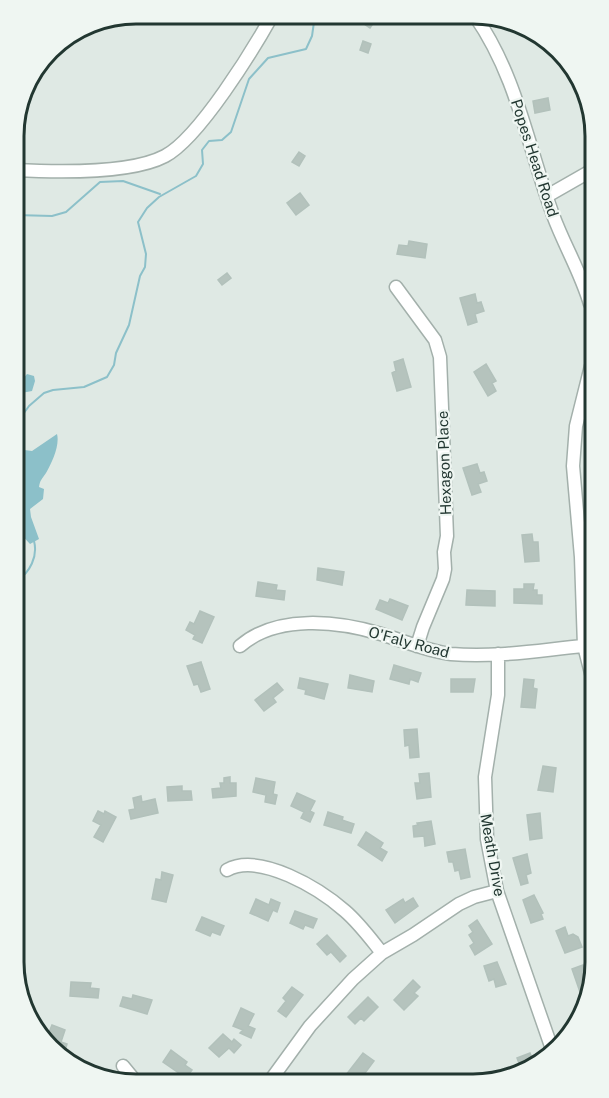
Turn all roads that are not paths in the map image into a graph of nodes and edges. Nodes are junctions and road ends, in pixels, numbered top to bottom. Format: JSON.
{"nodes":[{"id":1,"x":267,"y":24,"type":"edge"},
{"id":2,"x":480,"y":24,"type":"edge"},
{"id":3,"x":24,"y":171,"type":"edge"},
{"id":4,"x":585,"y":173,"type":"edge"},
{"id":5,"x":547,"y":196,"type":"junction"},
{"id":6,"x":396,"y":287,"type":"dead end"},
{"id":7,"x":585,"y":292,"type":"edge"},
{"id":8,"x":585,"y":390,"type":"edge"},
{"id":9,"x":240,"y":645,"type":"dead end"},
{"id":10,"x":417,"y":646,"type":"junction"},
{"id":11,"x":584,"y":646,"type":"junction"},
{"id":12,"x":585,"y":650,"type":"edge"},
{"id":13,"x":498,"y":654,"type":"junction"},
{"id":14,"x":227,"y":870,"type":"dead end"},
{"id":15,"x":497,"y":891,"type":"junction"},
{"id":16,"x":381,"y":953,"type":"junction"},
{"id":17,"x":550,"y":1043,"type":"edge"},
{"id":18,"x":123,"y":1066,"type":"dead end"},
{"id":19,"x":129,"y":1073,"type":"edge"},
{"id":20,"x":275,"y":1074,"type":"edge"}],
"edges":[{"from":1,"to":3,"type":"street"},
{"from":2,"to":5,"type":"street","name":"Popes Head Road"},
{"from":4,"to":5,"type":"street"},
{"from":5,"to":7,"type":"street","name":"Popes Head Road"},
{"from":6,"to":10,"type":"street","name":"Hexagon Place"},
{"from":8,"to":11,"type":"street"},
{"from":9,"to":10,"type":"street","name":"O'Faly Road"},
{"from":10,"to":13,"type":"street","name":"O'Faly Road"},
{"from":11,"to":12,"type":"street"},
{"from":11,"to":13,"type":"street","name":"O'Faly Road"},
{"from":13,"to":15,"type":"street","name":"Meath Drive"},
{"from":14,"to":16,"type":"street"},
{"from":15,"to":16,"type":"street"},
{"from":15,"to":17,"type":"street","name":"Meath Drive"},
{"from":16,"to":20,"type":"street"},
{"from":18,"to":19,"type":"street"}]}
